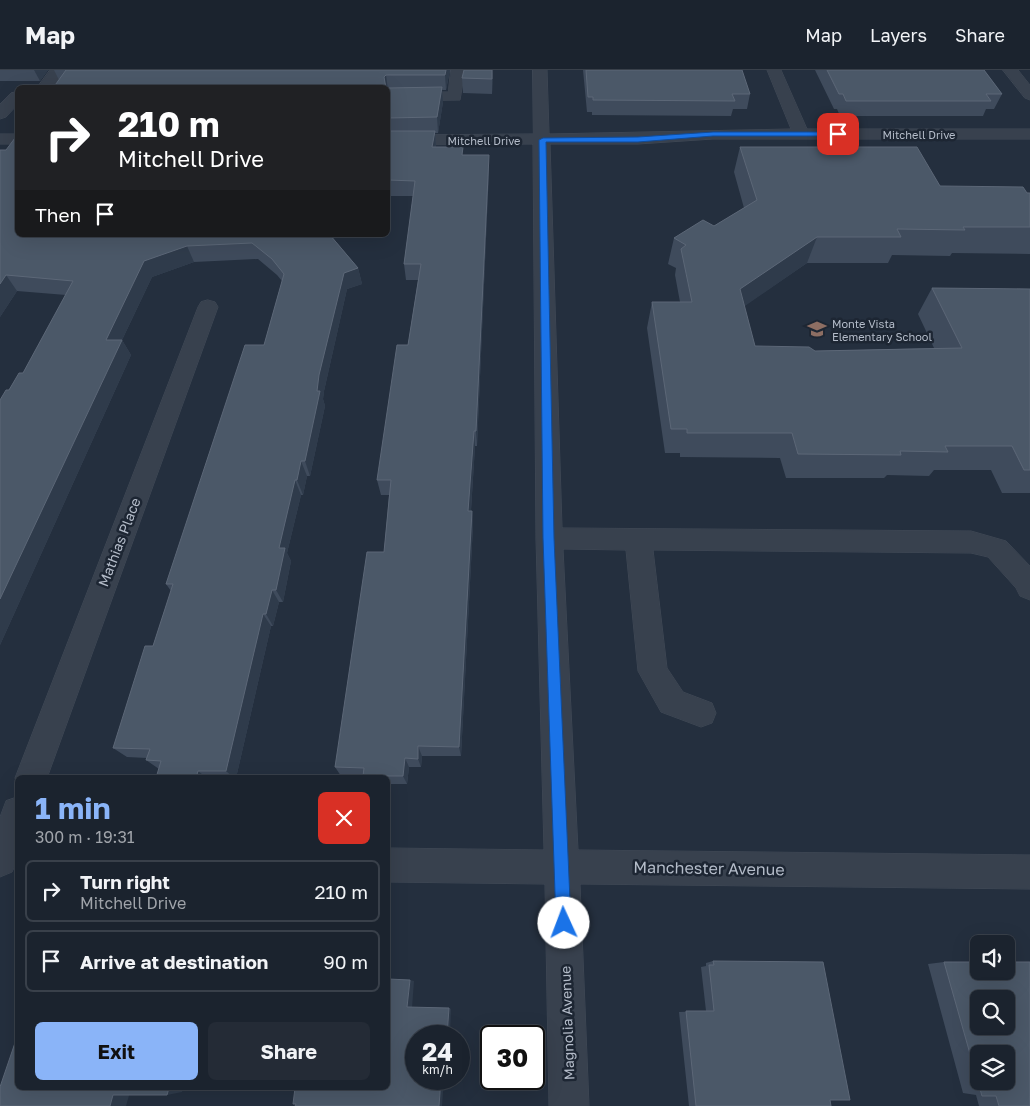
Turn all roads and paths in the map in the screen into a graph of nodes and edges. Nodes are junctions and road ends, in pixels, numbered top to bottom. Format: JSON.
{"nodes":[{"id":1,"x":58,"y":70,"type":"edge"},
{"id":2,"x":458,"y":70,"type":"edge"},
{"id":3,"x":540,"y":70,"type":"edge"},
{"id":4,"x":774,"y":70,"type":"edge"},
{"id":5,"x":1010,"y":70,"type":"edge"},
{"id":6,"x":46,"y":85,"type":"edge"},
{"id":7,"x":1030,"y":95,"type":"edge"},
{"id":8,"x":11,"y":96,"type":"edge"},
{"id":9,"x":390,"y":97,"type":"edge"},
{"id":10,"x":0,"y":114,"type":"edge"},
{"id":11,"x":801,"y":134,"type":"junction"},
{"id":12,"x":1030,"y":134,"type":"edge"},
{"id":13,"x":0,"y":139,"type":"edge"},
{"id":14,"x":15,"y":139,"type":"edge"},
{"id":15,"x":390,"y":140,"type":"edge"},
{"id":16,"x":543,"y":140,"type":"junction"},
{"id":17,"x":208,"y":307,"type":"dead end"},
{"id":18,"x":549,"y":538,"type":"junction"},
{"id":19,"x":638,"y":539,"type":"junction"},
{"id":20,"x":1030,"y":588,"type":"edge"},
{"id":21,"x":701,"y":712,"type":"dead end"},
{"id":22,"x":31,"y":775,"type":"edge"},
{"id":23,"x":15,"y":821,"type":"edge"},
{"id":24,"x":0,"y":860,"type":"edge"},
{"id":25,"x":0,"y":864,"type":"edge"},
{"id":26,"x":15,"y":864,"type":"edge"},
{"id":27,"x":390,"y":865,"type":"edge"},
{"id":28,"x":562,"y":866,"type":"junction"},
{"id":29,"x":1030,"y":872,"type":"edge"},
{"id":30,"x":569,"y":1106,"type":"edge"}],
"edges":[{"from":1,"to":6,"type":"street"},
{"from":2,"to":9,"type":"street"},
{"from":3,"to":16,"type":"street","name":"Magnolia Avenue"},
{"from":4,"to":11,"type":"street"},
{"from":5,"to":7,"type":"street"},
{"from":8,"to":10,"type":"street"},
{"from":11,"to":12,"type":"street","name":"Mitchell Drive"},
{"from":11,"to":16,"type":"street","name":"Mitchell Drive"},
{"from":13,"to":14,"type":"street"},
{"from":15,"to":16,"type":"street","name":"Mitchell Drive"},
{"from":16,"to":18,"type":"street","name":"Magnolia Avenue"},
{"from":17,"to":22,"type":"street","name":"Mathias Place"},
{"from":18,"to":19,"type":"street"},
{"from":18,"to":28,"type":"street","name":"Magnolia Avenue"},
{"from":19,"to":20,"type":"street"},
{"from":19,"to":21,"type":"street"},
{"from":23,"to":24,"type":"street"},
{"from":25,"to":26,"type":"street"},
{"from":27,"to":28,"type":"street","name":"Manchester Avenue"},
{"from":28,"to":29,"type":"street","name":"Manchester Avenue"},
{"from":28,"to":30,"type":"street","name":"Magnolia Avenue"}]}
